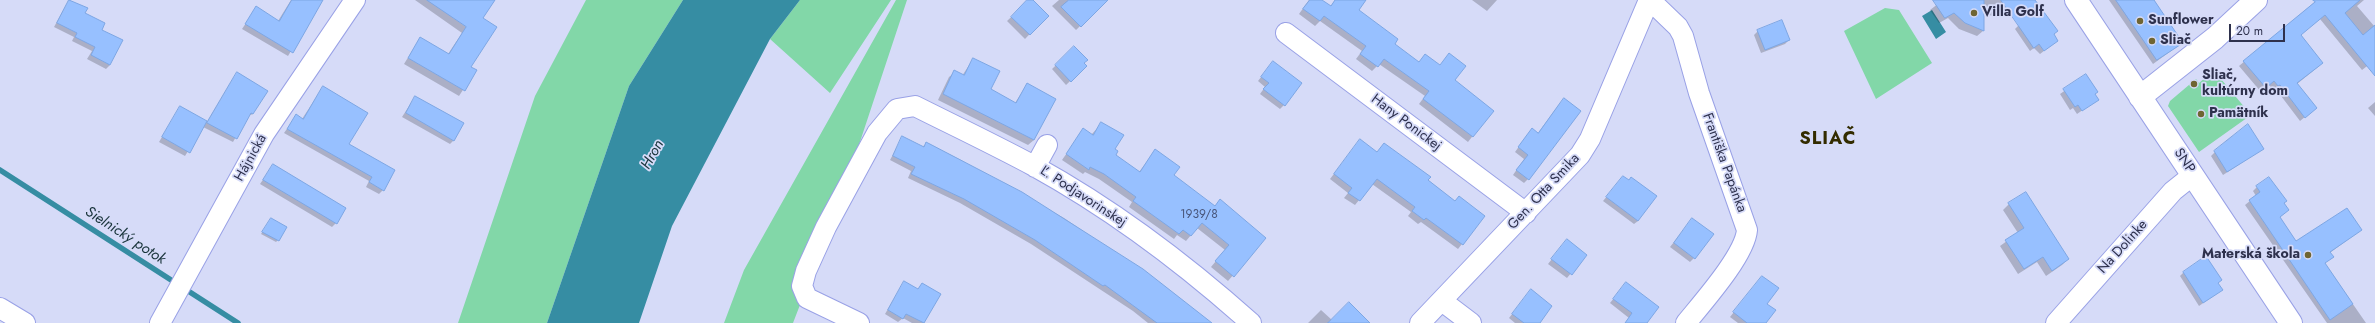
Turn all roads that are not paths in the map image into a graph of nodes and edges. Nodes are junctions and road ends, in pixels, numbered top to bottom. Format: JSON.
{"nodes":[{"id":1,"x":355,"y":0,"type":"edge"},
{"id":2,"x":1649,"y":0,"type":"edge"},
{"id":3,"x":2076,"y":0,"type":"edge"},
{"id":4,"x":2256,"y":0,"type":"edge"},
{"id":5,"x":1286,"y":32,"type":"dead end"},
{"id":6,"x":2140,"y":96,"type":"junction"},
{"id":7,"x":1047,"y":145,"type":"dead end"},
{"id":8,"x":1035,"y":167,"type":"junction"},
{"id":9,"x":2193,"y":175,"type":"junction"},
{"id":10,"x":1526,"y":213,"type":"junction"},
{"id":11,"x":1442,"y":301,"type":"junction"},
{"id":12,"x":0,"y":308,"type":"edge"},
{"id":13,"x":25,"y":323,"type":"edge"},
{"id":14,"x":160,"y":323,"type":"edge"},
{"id":15,"x":859,"y":323,"type":"edge"},
{"id":16,"x":1251,"y":323,"type":"edge"},
{"id":17,"x":1420,"y":323,"type":"edge"},
{"id":18,"x":1470,"y":323,"type":"edge"},
{"id":19,"x":1686,"y":323,"type":"edge"},
{"id":20,"x":2056,"y":323,"type":"edge"},
{"id":21,"x":2291,"y":323,"type":"edge"}],
"edges":[{"from":1,"to":14,"type":"street","name":"Hájnická"},
{"from":2,"to":10,"type":"street","name":"Gen. Otta Smika"},
{"from":2,"to":19,"type":"street","name":"Františka Papánka"},
{"from":3,"to":6,"type":"street","name":"SNP"},
{"from":4,"to":6,"type":"street"},
{"from":5,"to":10,"type":"street","name":"Hany Ponickej"},
{"from":6,"to":9,"type":"street","name":"SNP"},
{"from":7,"to":8,"type":"street"},
{"from":8,"to":15,"type":"street","name":"Ľ. Podjavorinskej"},
{"from":8,"to":16,"type":"street","name":"Ľ. Podjavorinskej"},
{"from":9,"to":20,"type":"street","name":"Na Dolinke"},
{"from":9,"to":21,"type":"street","name":"SNP"},
{"from":10,"to":11,"type":"street","name":"Gen. Otta Smika"},
{"from":11,"to":17,"type":"street","name":"Gen. Otta Smika"},
{"from":11,"to":18,"type":"street"},
{"from":12,"to":13,"type":"street"}]}
